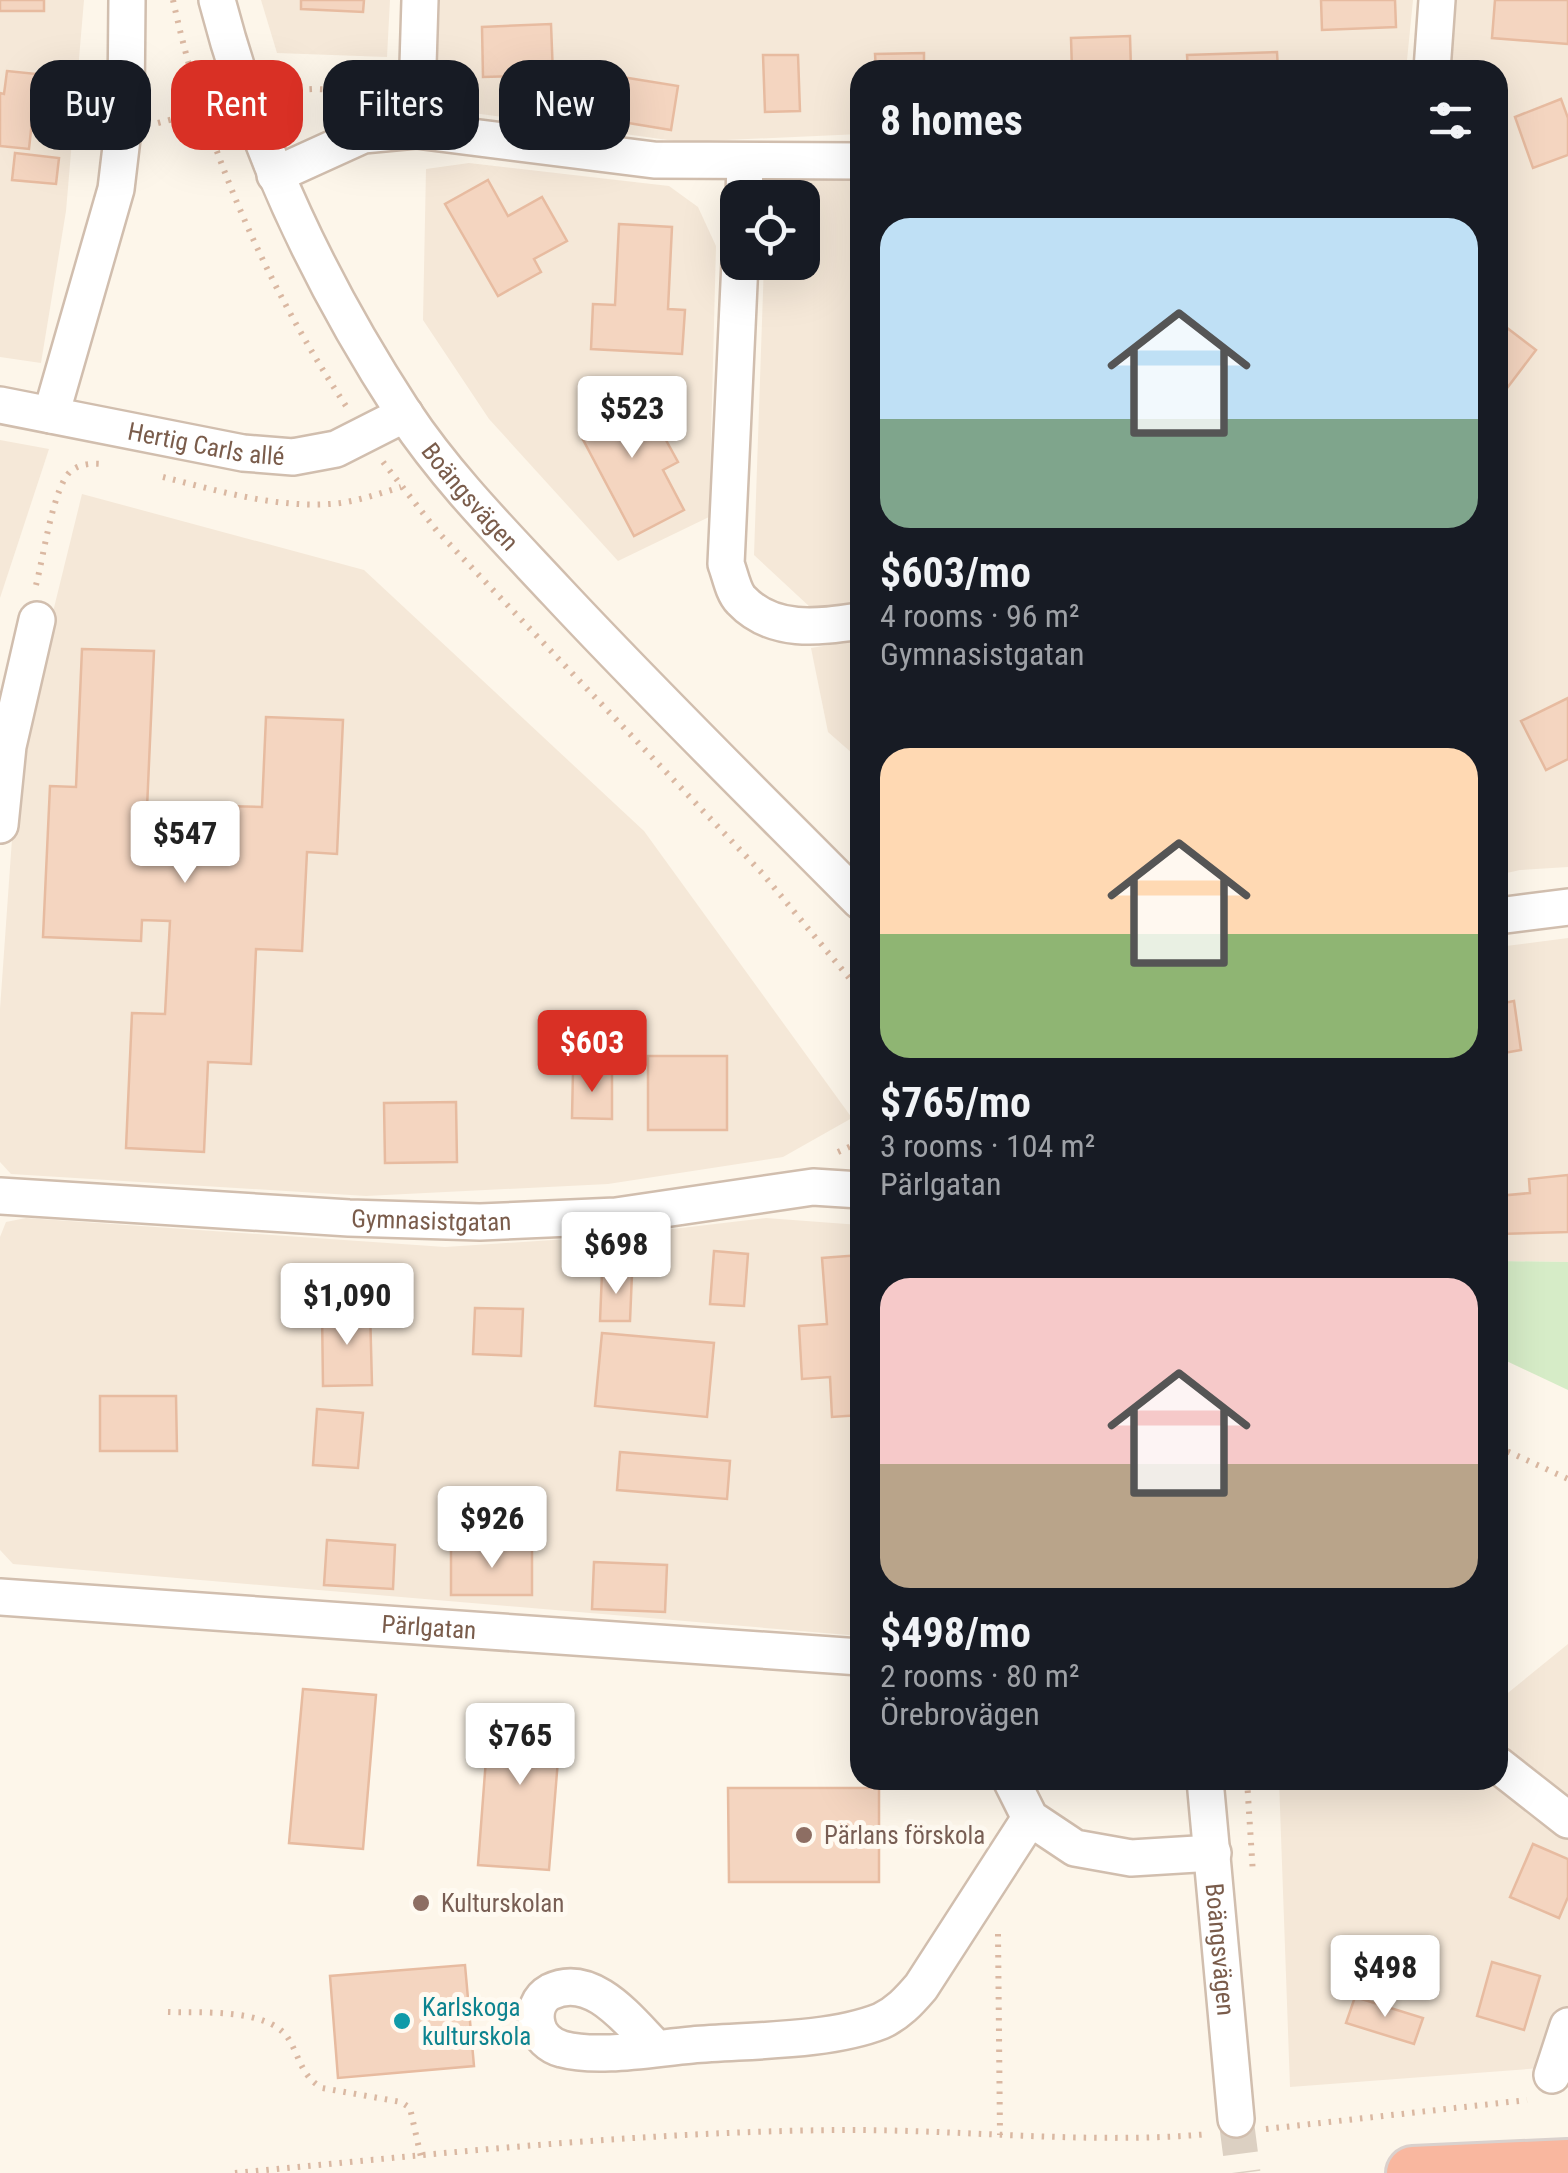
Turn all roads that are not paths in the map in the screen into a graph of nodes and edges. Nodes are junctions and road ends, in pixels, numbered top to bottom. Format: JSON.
{"nodes":[{"id":1,"x":128,"y":0,"type":"edge"},
{"id":2,"x":216,"y":0,"type":"edge"},
{"id":3,"x":420,"y":0,"type":"edge"},
{"id":4,"x":1437,"y":0,"type":"edge"},
{"id":5,"x":418,"y":60,"type":"edge"},
{"id":6,"x":1433,"y":60,"type":"edge"},
{"id":7,"x":479,"y":138,"type":"edge"},
{"id":8,"x":330,"y":150,"type":"edge"},
{"id":9,"x":745,"y":162,"type":"junction"},
{"id":10,"x":850,"y":162,"type":"edge"},
{"id":11,"x":275,"y":176,"type":"junction"},
{"id":12,"x":744,"y":180,"type":"edge"},
{"id":13,"x":739,"y":280,"type":"edge"},
{"id":14,"x":0,"y":405,"type":"edge"},
{"id":15,"x":405,"y":414,"type":"junction"},
{"id":16,"x":51,"y":415,"type":"junction"},
{"id":17,"x":37,"y":620,"type":"road end"},
{"id":18,"x":850,"y":622,"type":"edge"},
{"id":19,"x":0,"y":825,"type":"edge"},
{"id":20,"x":850,"y":891,"type":"edge"},
{"id":21,"x":1568,"y":907,"type":"edge"},
{"id":22,"x":1508,"y":915,"type":"edge"},
{"id":23,"x":850,"y":1189,"type":"edge"},
{"id":24,"x":0,"y":1196,"type":"edge"},
{"id":25,"x":0,"y":1597,"type":"edge"},
{"id":26,"x":850,"y":1656,"type":"edge"},
{"id":27,"x":1508,"y":1773,"type":"edge"},
{"id":28,"x":1016,"y":1790,"type":"edge"},
{"id":29,"x":1207,"y":1790,"type":"edge"},
{"id":30,"x":1030,"y":1818,"type":"junction"},
{"id":31,"x":1568,"y":1820,"type":"edge"},
{"id":32,"x":1212,"y":1853,"type":"junction"},
{"id":33,"x":1568,"y":2026,"type":"edge"},
{"id":34,"x":656,"y":2048,"type":"dead end"},
{"id":35,"x":1542,"y":2087,"type":"road end"},
{"id":36,"x":1242,"y":2127,"type":"tunnel mouth"},
{"id":37,"x":1568,"y":2166,"type":"edge"},
{"id":38,"x":1413,"y":2173,"type":"edge"}],
"edges":[{"from":1,"to":16,"type":"street"},
{"from":2,"to":11,"type":"street","name":"Boängsvägen"},
{"from":3,"to":5,"type":"street"},
{"from":4,"to":6,"type":"street"},
{"from":7,"to":9,"type":"street"},
{"from":8,"to":11,"type":"street"},
{"from":9,"to":10,"type":"street"},
{"from":9,"to":12,"type":"street"},
{"from":11,"to":15,"type":"street","name":"Boängsvägen"},
{"from":13,"to":18,"type":"street"},
{"from":14,"to":16,"type":"street","name":"Hertig Carls allé"},
{"from":15,"to":16,"type":"street","name":"Hertig Carls allé"},
{"from":15,"to":20,"type":"street","name":"Boängsvägen"},
{"from":17,"to":19,"type":"street"},
{"from":21,"to":22,"type":"street"},
{"from":23,"to":24,"type":"street","name":"Gymnasistgatan"},
{"from":25,"to":26,"type":"street","name":"Pärlgatan"},
{"from":27,"to":31,"type":"street"},
{"from":28,"to":30,"type":"street"},
{"from":29,"to":32,"type":"street","name":"Boängsvägen"},
{"from":30,"to":32,"type":"street"},
{"from":30,"to":34,"type":"street"},
{"from":32,"to":36,"type":"street","name":"Boängsvägen"},
{"from":33,"to":35,"type":"street"},
{"from":37,"to":38,"type":"highway"}]}
